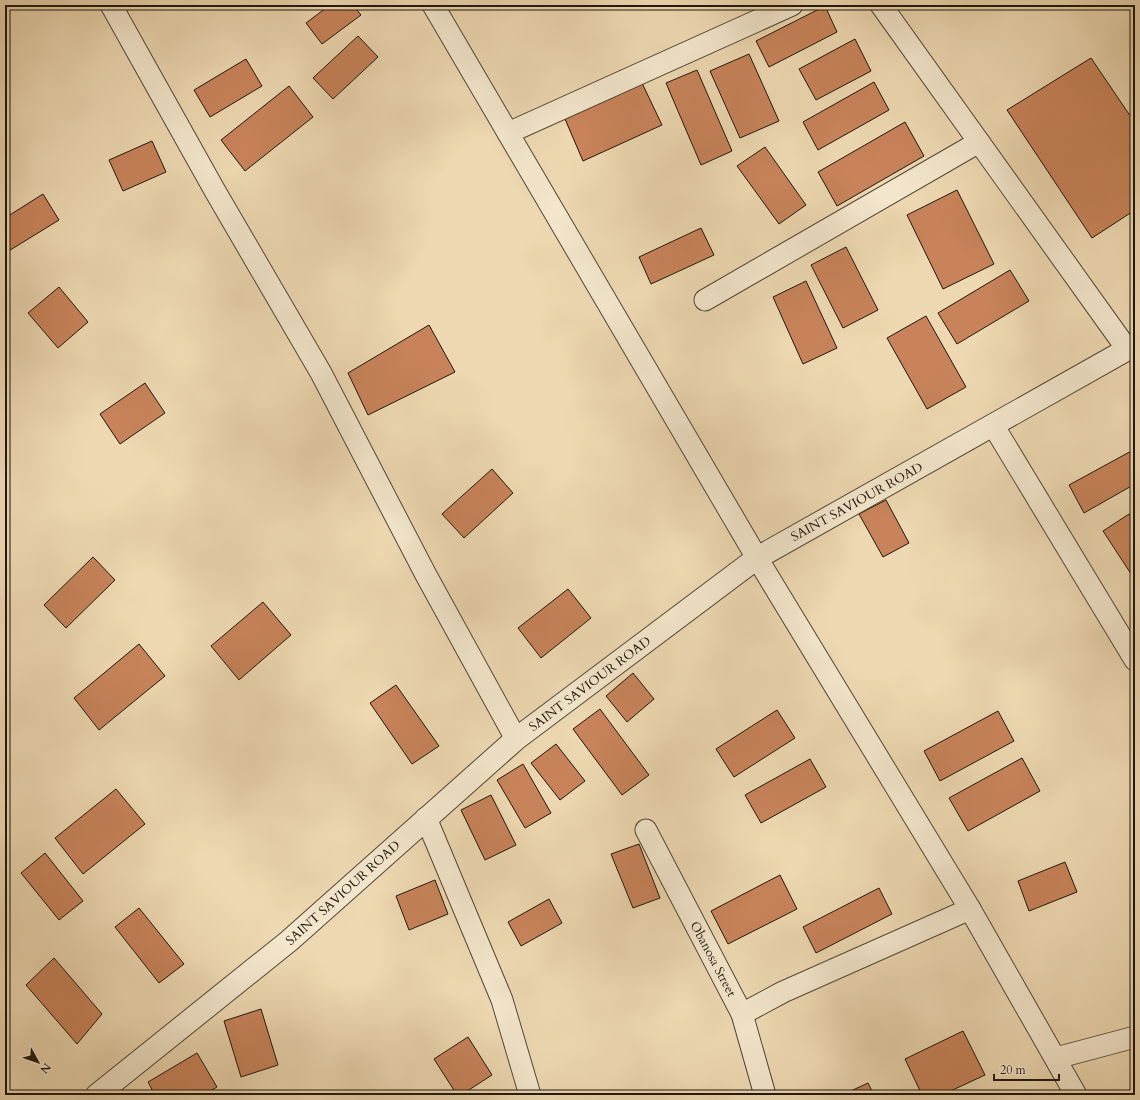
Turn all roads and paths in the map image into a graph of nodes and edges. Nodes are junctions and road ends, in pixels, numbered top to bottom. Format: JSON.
{"nodes":[{"id":1,"x":111,"y":5,"type":"edge"},
{"id":2,"x":433,"y":5,"type":"edge"},
{"id":3,"x":792,"y":5,"type":"edge"},
{"id":4,"x":881,"y":5,"type":"edge"},
{"id":5,"x":508,"y":133,"type":"junction"},
{"id":6,"x":979,"y":142,"type":"junction"},
{"id":7,"x":705,"y":300,"type":"dead end"},
{"id":8,"x":1131,"y":347,"type":"edge"},
{"id":9,"x":993,"y":426,"type":"junction"},
{"id":10,"x":757,"y":558,"type":"junction"},
{"id":11,"x":1128,"y":631,"type":"edge"},
{"id":12,"x":1135,"y":660,"type":"edge"},
{"id":13,"x":516,"y":739,"type":"junction"},
{"id":14,"x":426,"y":818,"type":"junction"},
{"id":15,"x":646,"y":830,"type":"dead end"},
{"id":16,"x":970,"y":909,"type":"junction"},
{"id":17,"x":742,"y":1014,"type":"junction"},
{"id":18,"x":1135,"y":1037,"type":"edge"},
{"id":19,"x":1056,"y":1058,"type":"junction"},
{"id":20,"x":97,"y":1095,"type":"edge"},
{"id":21,"x":530,"y":1095,"type":"edge"},
{"id":22,"x":766,"y":1095,"type":"edge"},
{"id":23,"x":1076,"y":1095,"type":"edge"}],
"edges":[{"from":1,"to":13,"type":"street"},
{"from":2,"to":5,"type":"street"},
{"from":3,"to":5,"type":"street"},
{"from":4,"to":6,"type":"street"},
{"from":5,"to":10,"type":"street"},
{"from":6,"to":7,"type":"street"},
{"from":6,"to":8,"type":"street"},
{"from":8,"to":9,"type":"street","name":"SAINT SAVIOUR ROAD"},
{"from":9,"to":10,"type":"street","name":"SAINT SAVIOUR ROAD"},
{"from":9,"to":11,"type":"street"},
{"from":10,"to":13,"type":"street","name":"SAINT SAVIOUR ROAD"},
{"from":10,"to":16,"type":"street"},
{"from":11,"to":12,"type":"street"},
{"from":13,"to":14,"type":"street","name":"SAINT SAVIOUR ROAD"},
{"from":14,"to":20,"type":"street","name":"SAINT SAVIOUR ROAD"},
{"from":14,"to":21,"type":"street"},
{"from":15,"to":17,"type":"street","name":"Obanosa Street"},
{"from":16,"to":17,"type":"street"},
{"from":16,"to":19,"type":"street"},
{"from":17,"to":22,"type":"street","name":"Obanosa Street"},
{"from":18,"to":19,"type":"street"},
{"from":19,"to":23,"type":"street"}]}
